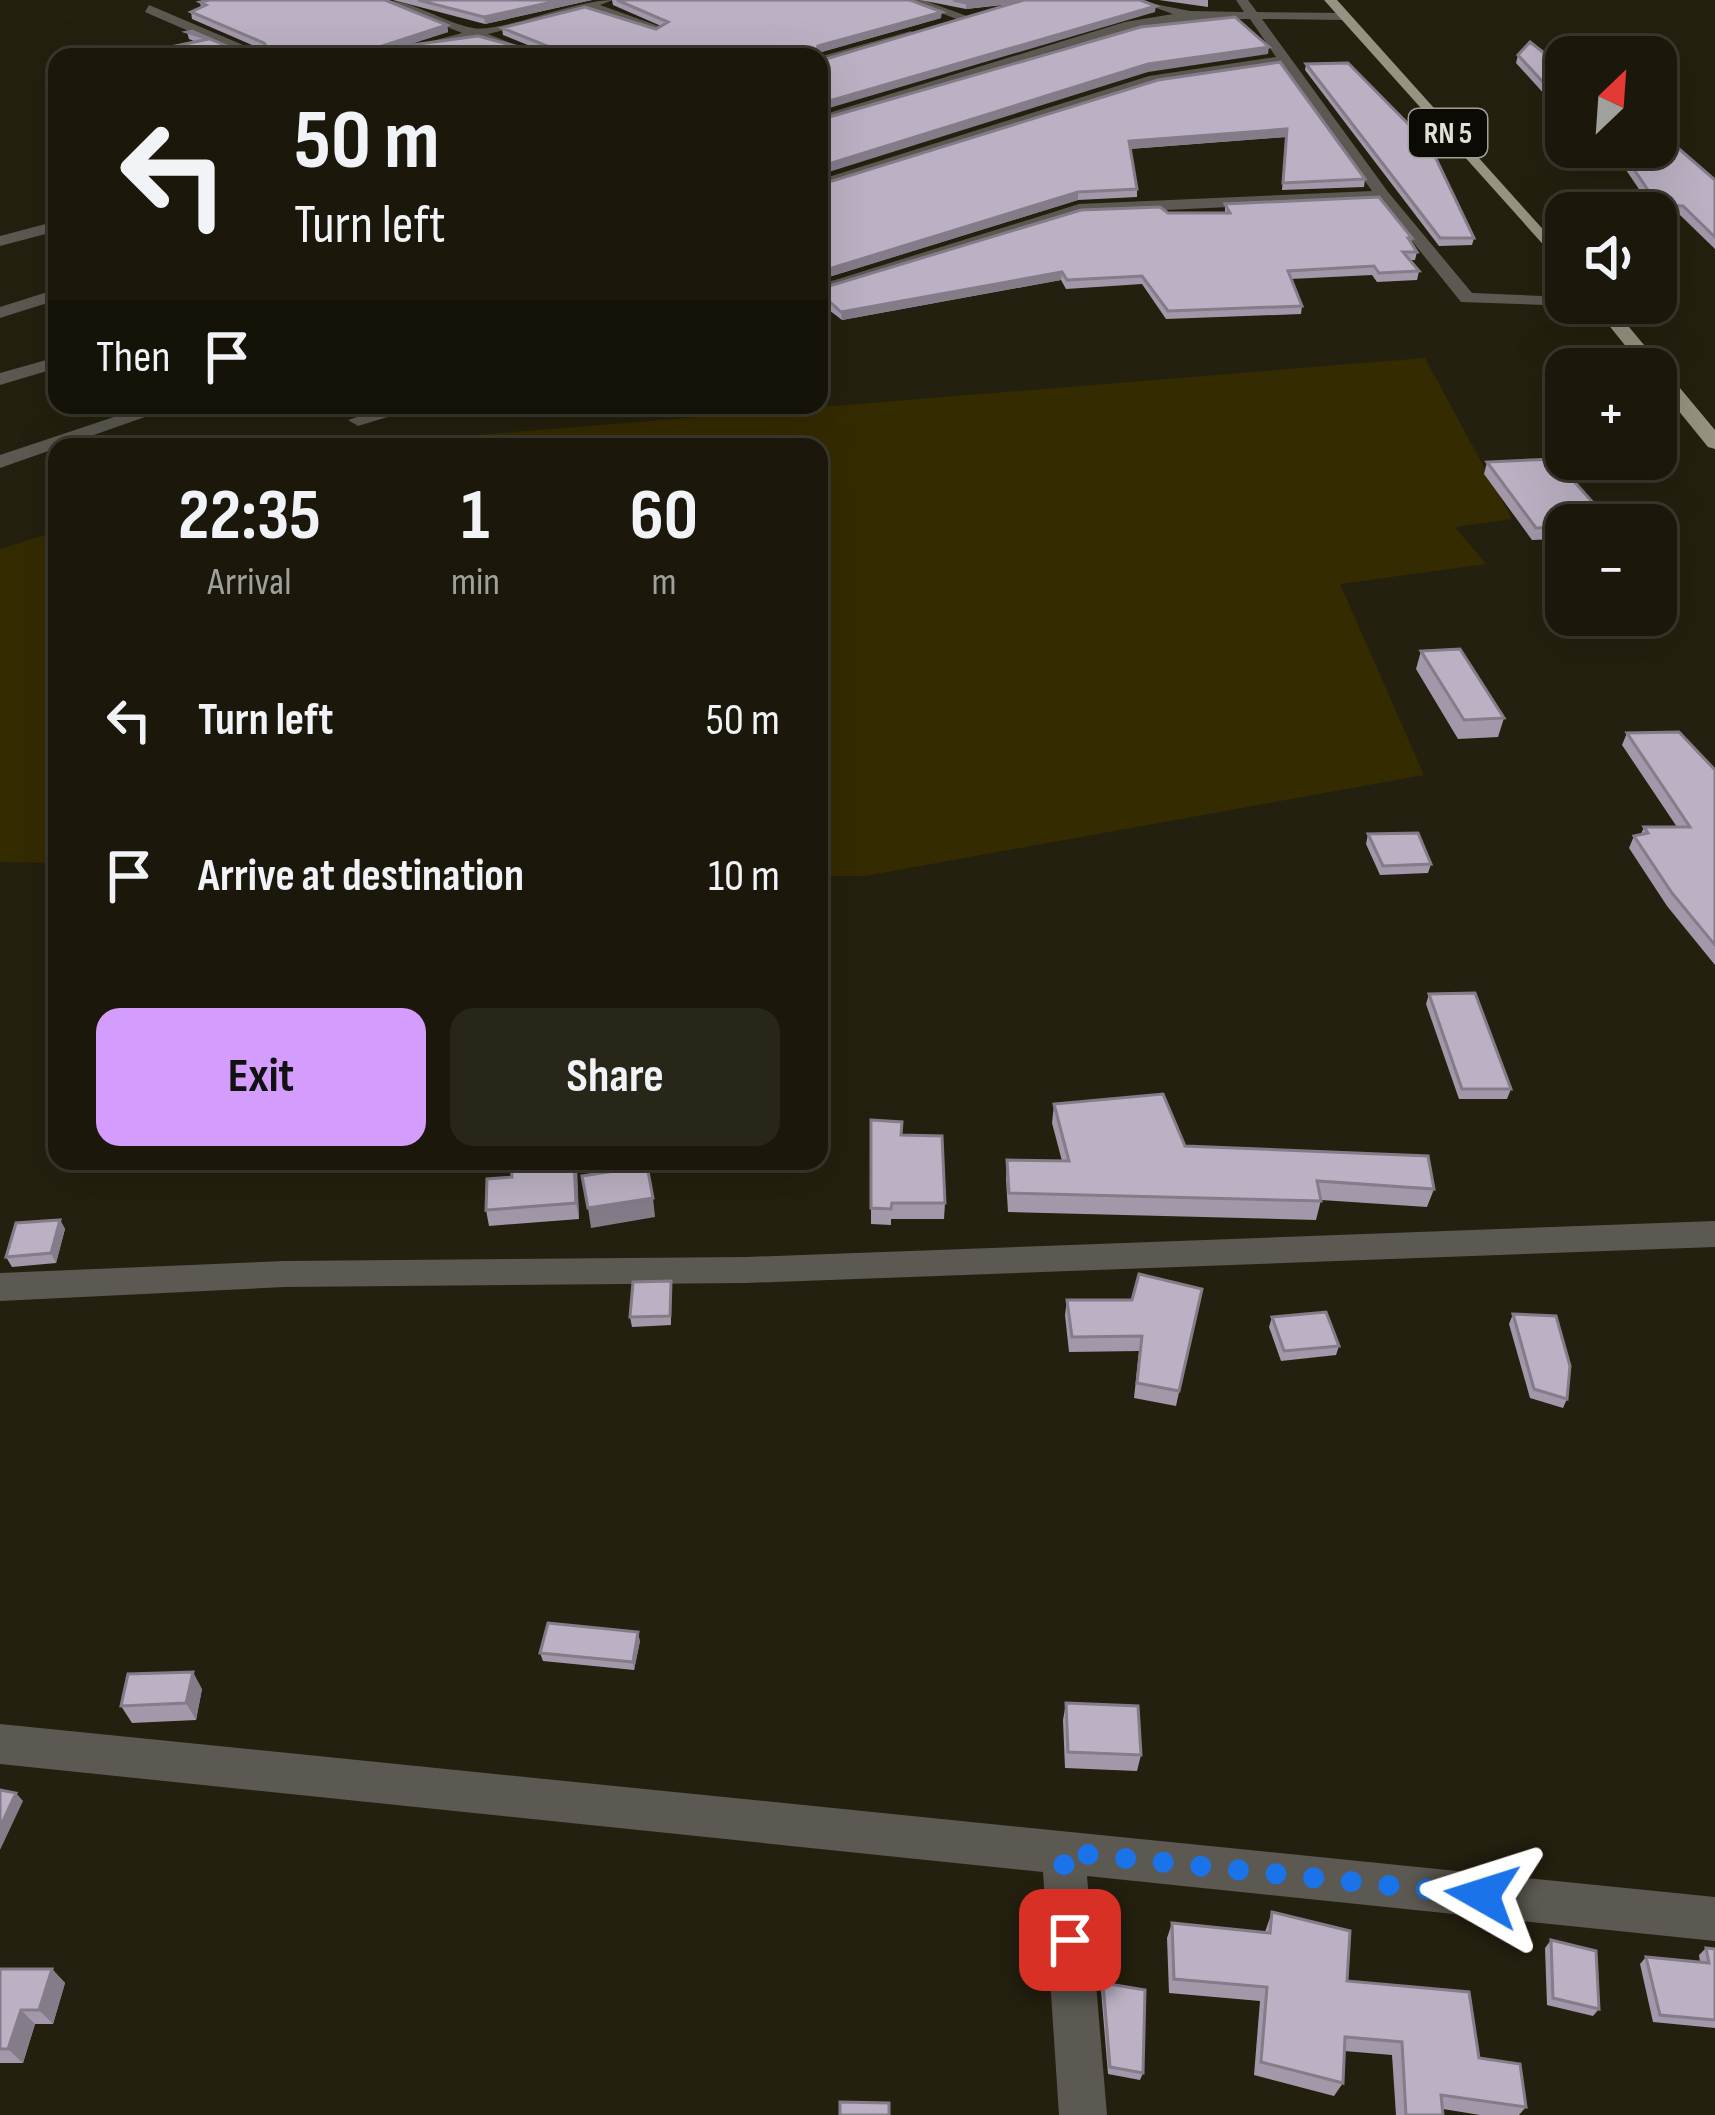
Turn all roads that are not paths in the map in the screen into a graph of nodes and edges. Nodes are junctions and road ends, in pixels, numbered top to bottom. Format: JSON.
{"nodes":[{"id":1,"x":387,"y":0,"type":"edge"},
{"id":2,"x":607,"y":0,"type":"edge"},
{"id":3,"x":911,"y":0,"type":"edge"},
{"id":4,"x":1140,"y":0,"type":"edge"},
{"id":5,"x":1330,"y":0,"type":"edge"},
{"id":6,"x":579,"y":3,"type":"edge"},
{"id":7,"x":1248,"y":8,"type":"edge"},
{"id":8,"x":149,"y":9,"type":"dead end"},
{"id":9,"x":992,"y":13,"type":"edge"},
{"id":10,"x":1189,"y":15,"type":"junction"},
{"id":11,"x":1343,"y":16,"type":"junction"},
{"id":12,"x":969,"y":19,"type":"junction"},
{"id":13,"x":947,"y":25,"type":"edge"},
{"id":14,"x":658,"y":28,"type":"edge"},
{"id":15,"x":926,"y":31,"type":"edge"},
{"id":16,"x":474,"y":34,"type":"junction"},
{"id":17,"x":238,"y":48,"type":"edge"},
{"id":18,"x":417,"y":48,"type":"edge"},
{"id":19,"x":514,"y":48,"type":"edge"},
{"id":20,"x":828,"y":59,"type":"edge"},
{"id":21,"x":1286,"y":59,"type":"junction"},
{"id":22,"x":828,"y":118,"type":"edge"},
{"id":23,"x":828,"y":182,"type":"edge"},
{"id":24,"x":1383,"y":195,"type":"junction"},
{"id":25,"x":48,"y":228,"type":"edge"},
{"id":26,"x":0,"y":241,"type":"edge"},
{"id":27,"x":1545,"y":242,"type":"edge"},
{"id":28,"x":828,"y":287,"type":"edge"},
{"id":29,"x":48,"y":297,"type":"edge"},
{"id":30,"x":1545,"y":302,"type":"edge"},
{"id":31,"x":0,"y":313,"type":"edge"},
{"id":32,"x":1617,"y":324,"type":"edge"},
{"id":33,"x":1637,"y":348,"type":"edge"},
{"id":34,"x":48,"y":365,"type":"edge"},
{"id":35,"x":0,"y":380,"type":"edge"},
{"id":36,"x":1677,"y":397,"type":"edge"},
{"id":37,"x":143,"y":414,"type":"edge"},
{"id":38,"x":382,"y":414,"type":"edge"},
{"id":39,"x":358,"y":420,"type":"dead end"},
{"id":40,"x":73,"y":438,"type":"edge"},
{"id":41,"x":1715,"y":443,"type":"edge"},
{"id":42,"x":48,"y":447,"type":"edge"},
{"id":43,"x":0,"y":463,"type":"edge"},
{"id":44,"x":1715,"y":1234,"type":"edge"},
{"id":45,"x":0,"y":1287,"type":"edge"},
{"id":46,"x":0,"y":1744,"type":"edge"},
{"id":47,"x":1063,"y":1852,"type":"junction"},
{"id":48,"x":1715,"y":1919,"type":"edge"},
{"id":49,"x":1083,"y":2115,"type":"edge"}],
"edges":[{"from":1,"to":16,"type":"street"},
{"from":2,"to":6,"type":"street"},
{"from":3,"to":12,"type":"street"},
{"from":4,"to":10,"type":"street"},
{"from":5,"to":11,"type":"main road","name":"RN 5","number":"RN 5"},
{"from":6,"to":14,"type":"street"},
{"from":6,"to":16,"type":"street"},
{"from":7,"to":10,"type":"street"},
{"from":7,"to":11,"type":"street"},
{"from":7,"to":21,"type":"street"},
{"from":8,"to":17,"type":"street"},
{"from":9,"to":12,"type":"street"},
{"from":10,"to":22,"type":"street"},
{"from":11,"to":27,"type":"main road","name":"RN 5","number":"RN 5"},
{"from":12,"to":13,"type":"street"},
{"from":15,"to":20,"type":"street"},
{"from":16,"to":18,"type":"street"},
{"from":16,"to":19,"type":"street"},
{"from":21,"to":23,"type":"street"},
{"from":21,"to":24,"type":"street"},
{"from":24,"to":28,"type":"street"},
{"from":24,"to":30,"type":"street"},
{"from":25,"to":26,"type":"street"},
{"from":29,"to":31,"type":"street"},
{"from":32,"to":33,"type":"main road"},
{"from":34,"to":35,"type":"street"},
{"from":36,"to":41,"type":"main road"},
{"from":37,"to":40,"type":"street"},
{"from":38,"to":39,"type":"street"},
{"from":42,"to":43,"type":"street"},
{"from":44,"to":45,"type":"street"},
{"from":46,"to":47,"type":"street"},
{"from":47,"to":48,"type":"street"},
{"from":47,"to":49,"type":"street"}]}
